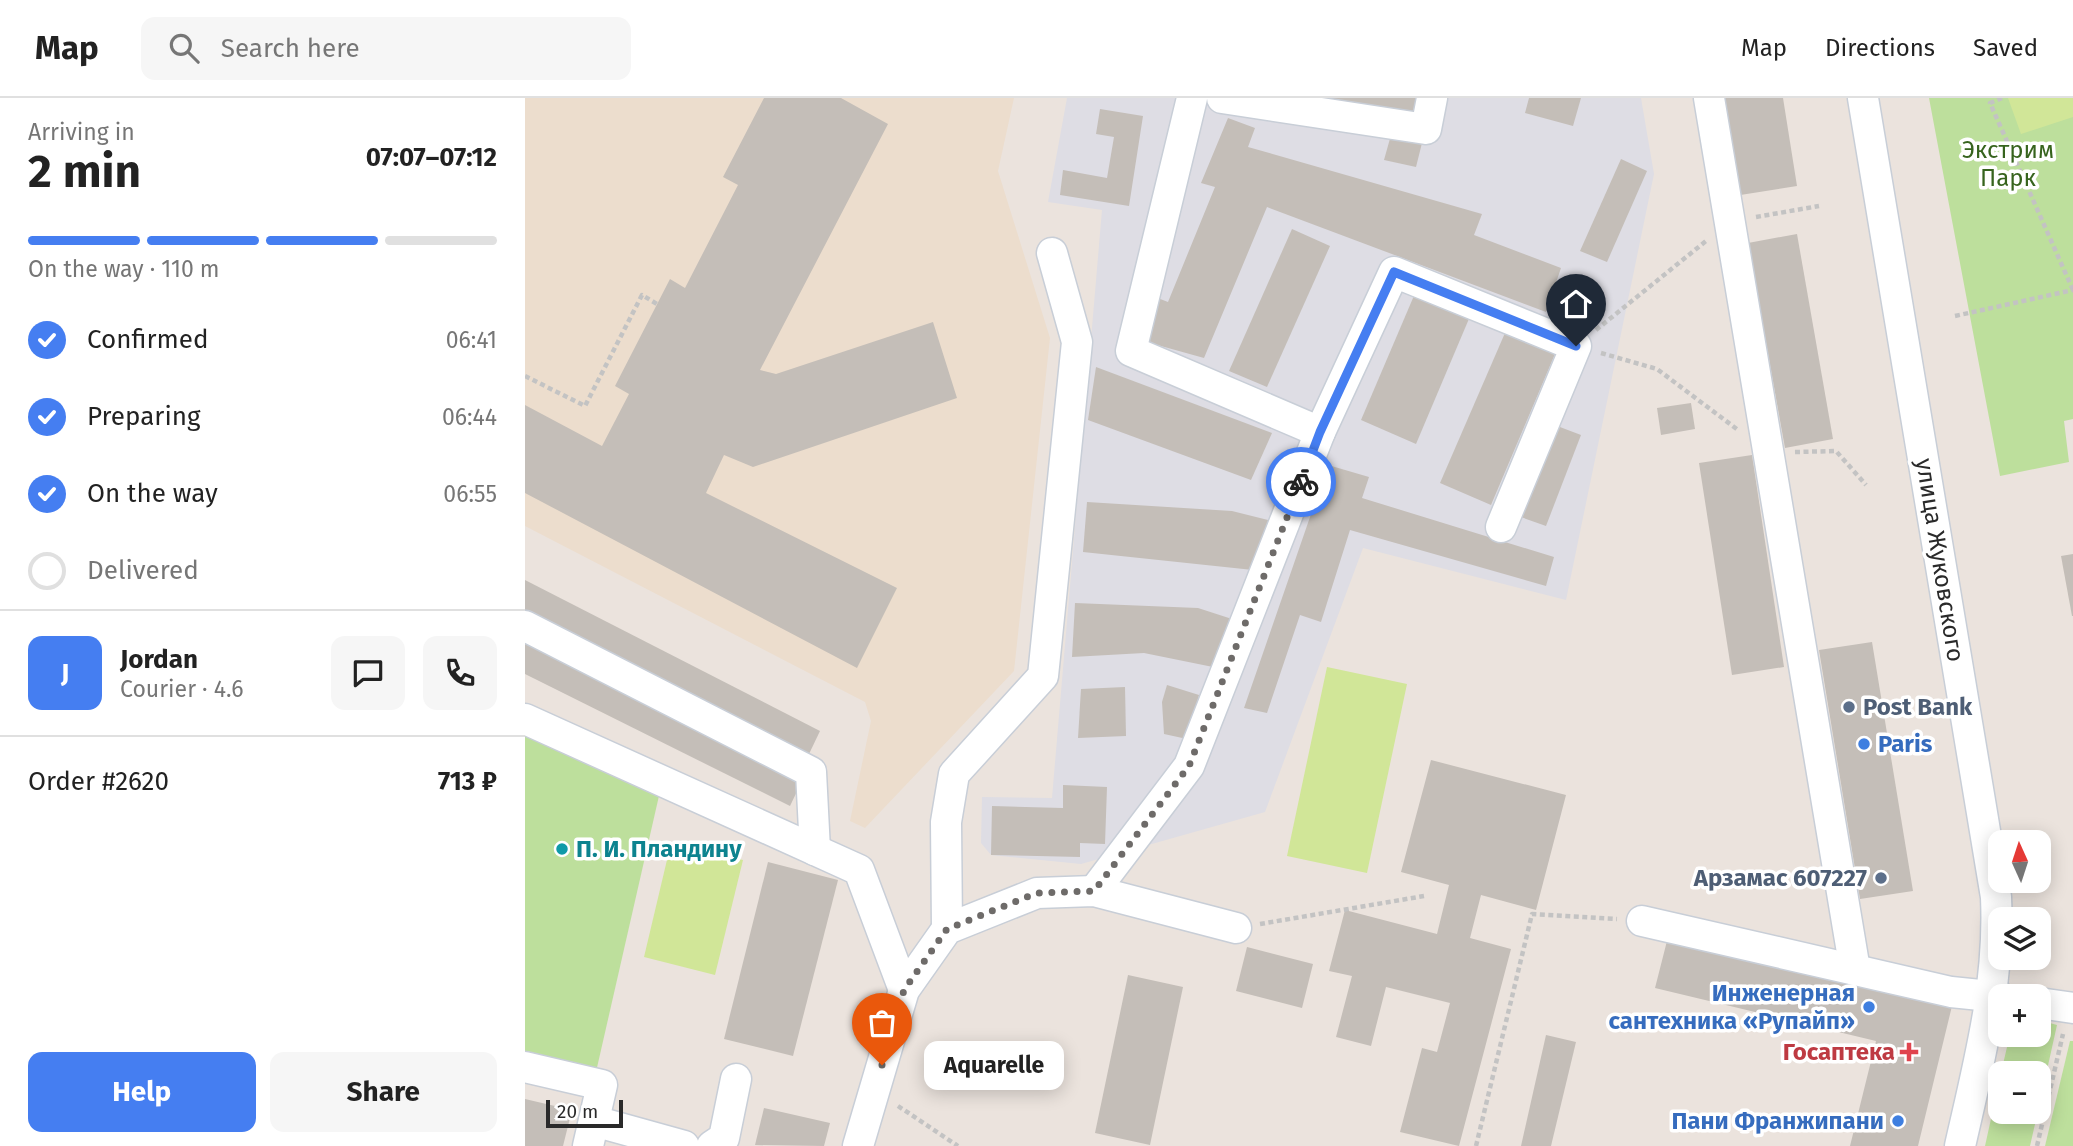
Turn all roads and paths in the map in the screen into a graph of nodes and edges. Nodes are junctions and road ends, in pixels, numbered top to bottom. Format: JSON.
{"nodes":[{"id":1,"x":1192,"y":98,"type":"edge"},
{"id":2,"x":1222,"y":98,"type":"edge"},
{"id":3,"x":1432,"y":98,"type":"edge"},
{"id":4,"x":1709,"y":98,"type":"edge"},
{"id":5,"x":1863,"y":98,"type":"edge"},
{"id":6,"x":2002,"y":98,"type":"edge"},
{"id":7,"x":1819,"y":206,"type":"dead end"},
{"id":8,"x":1730,"y":222,"type":"junction"},
{"id":9,"x":1052,"y":253,"type":"dead end"},
{"id":10,"x":2073,"y":290,"type":"edge"},
{"id":11,"x":657,"y":304,"type":"dead end"},
{"id":12,"x":1955,"y":316,"type":"dead end"},
{"id":13,"x":1576,"y":346,"type":"junction"},
{"id":14,"x":525,"y":376,"type":"edge"},
{"id":15,"x":1320,"y":432,"type":"junction"},
{"id":16,"x":1768,"y":453,"type":"junction"},
{"id":17,"x":1866,"y":485,"type":"dead end"},
{"id":18,"x":1501,"y":527,"type":"dead end"},
{"id":19,"x":525,"y":626,"type":"edge"},
{"id":20,"x":525,"y":719,"type":"edge"},
{"id":21,"x":815,"y":850,"type":"junction"},
{"id":22,"x":1094,"y":891,"type":"junction"},
{"id":23,"x":1425,"y":896,"type":"dead end"},
{"id":24,"x":1642,"y":921,"type":"joint"},
{"id":25,"x":1236,"y":928,"type":"joint"},
{"id":26,"x":947,"y":929,"type":"junction"},
{"id":27,"x":1855,"y":970,"type":"junction"},
{"id":28,"x":1997,"y":984,"type":"edge"},
{"id":29,"x":904,"y":990,"type":"junction"},
{"id":30,"x":1988,"y":995,"type":"edge"},
{"id":31,"x":2051,"y":1010,"type":"edge"},
{"id":32,"x":2068,"y":1019,"type":"edge"},
{"id":33,"x":1988,"y":1032,"type":"edge"},
{"id":34,"x":525,"y":1067,"type":"edge"},
{"id":35,"x":736,"y":1079,"type":"dead end"},
{"id":36,"x":875,"y":1091,"type":"junction"},
{"id":37,"x":591,"y":1133,"type":"edge"},
{"id":38,"x":684,"y":1146,"type":"edge"},
{"id":39,"x":712,"y":1146,"type":"edge"},
{"id":40,"x":858,"y":1146,"type":"edge"},
{"id":41,"x":958,"y":1146,"type":"edge"},
{"id":42,"x":1476,"y":1146,"type":"edge"},
{"id":43,"x":1960,"y":1146,"type":"edge"},
{"id":44,"x":2037,"y":1146,"type":"edge"}],
"edges":[{"from":1,"to":15,"type":"street"},
{"from":2,"to":3,"type":"street"},
{"from":4,"to":8,"type":"street"},
{"from":5,"to":28,"type":"street","name":"улица Жуковского"},
{"from":6,"to":10,"type":"path"},
{"from":7,"to":8,"type":"path"},
{"from":8,"to":13,"type":"path"},
{"from":8,"to":16,"type":"street"},
{"from":9,"to":26,"type":"street"},
{"from":10,"to":12,"type":"path"},
{"from":11,"to":14,"type":"path"},
{"from":13,"to":15,"type":"street"},
{"from":13,"to":16,"type":"path"},
{"from":13,"to":18,"type":"street"},
{"from":15,"to":22,"type":"street"},
{"from":16,"to":17,"type":"path"},
{"from":16,"to":27,"type":"street"},
{"from":19,"to":21,"type":"street"},
{"from":20,"to":21,"type":"street"},
{"from":21,"to":29,"type":"street"},
{"from":22,"to":25,"type":"street"},
{"from":22,"to":26,"type":"street"},
{"from":23,"to":25,"type":"path"},
{"from":24,"to":27,"type":"street"},
{"from":24,"to":42,"type":"path"},
{"from":26,"to":29,"type":"street"},
{"from":27,"to":30,"type":"street"},
{"from":29,"to":36,"type":"street"},
{"from":31,"to":32,"type":"street"},
{"from":32,"to":44,"type":"path"},
{"from":33,"to":43,"type":"street","name":"улица Жуковского"},
{"from":34,"to":37,"type":"street"},
{"from":35,"to":39,"type":"street"},
{"from":36,"to":40,"type":"street"},
{"from":36,"to":41,"type":"path"},
{"from":37,"to":38,"type":"street"}]}
